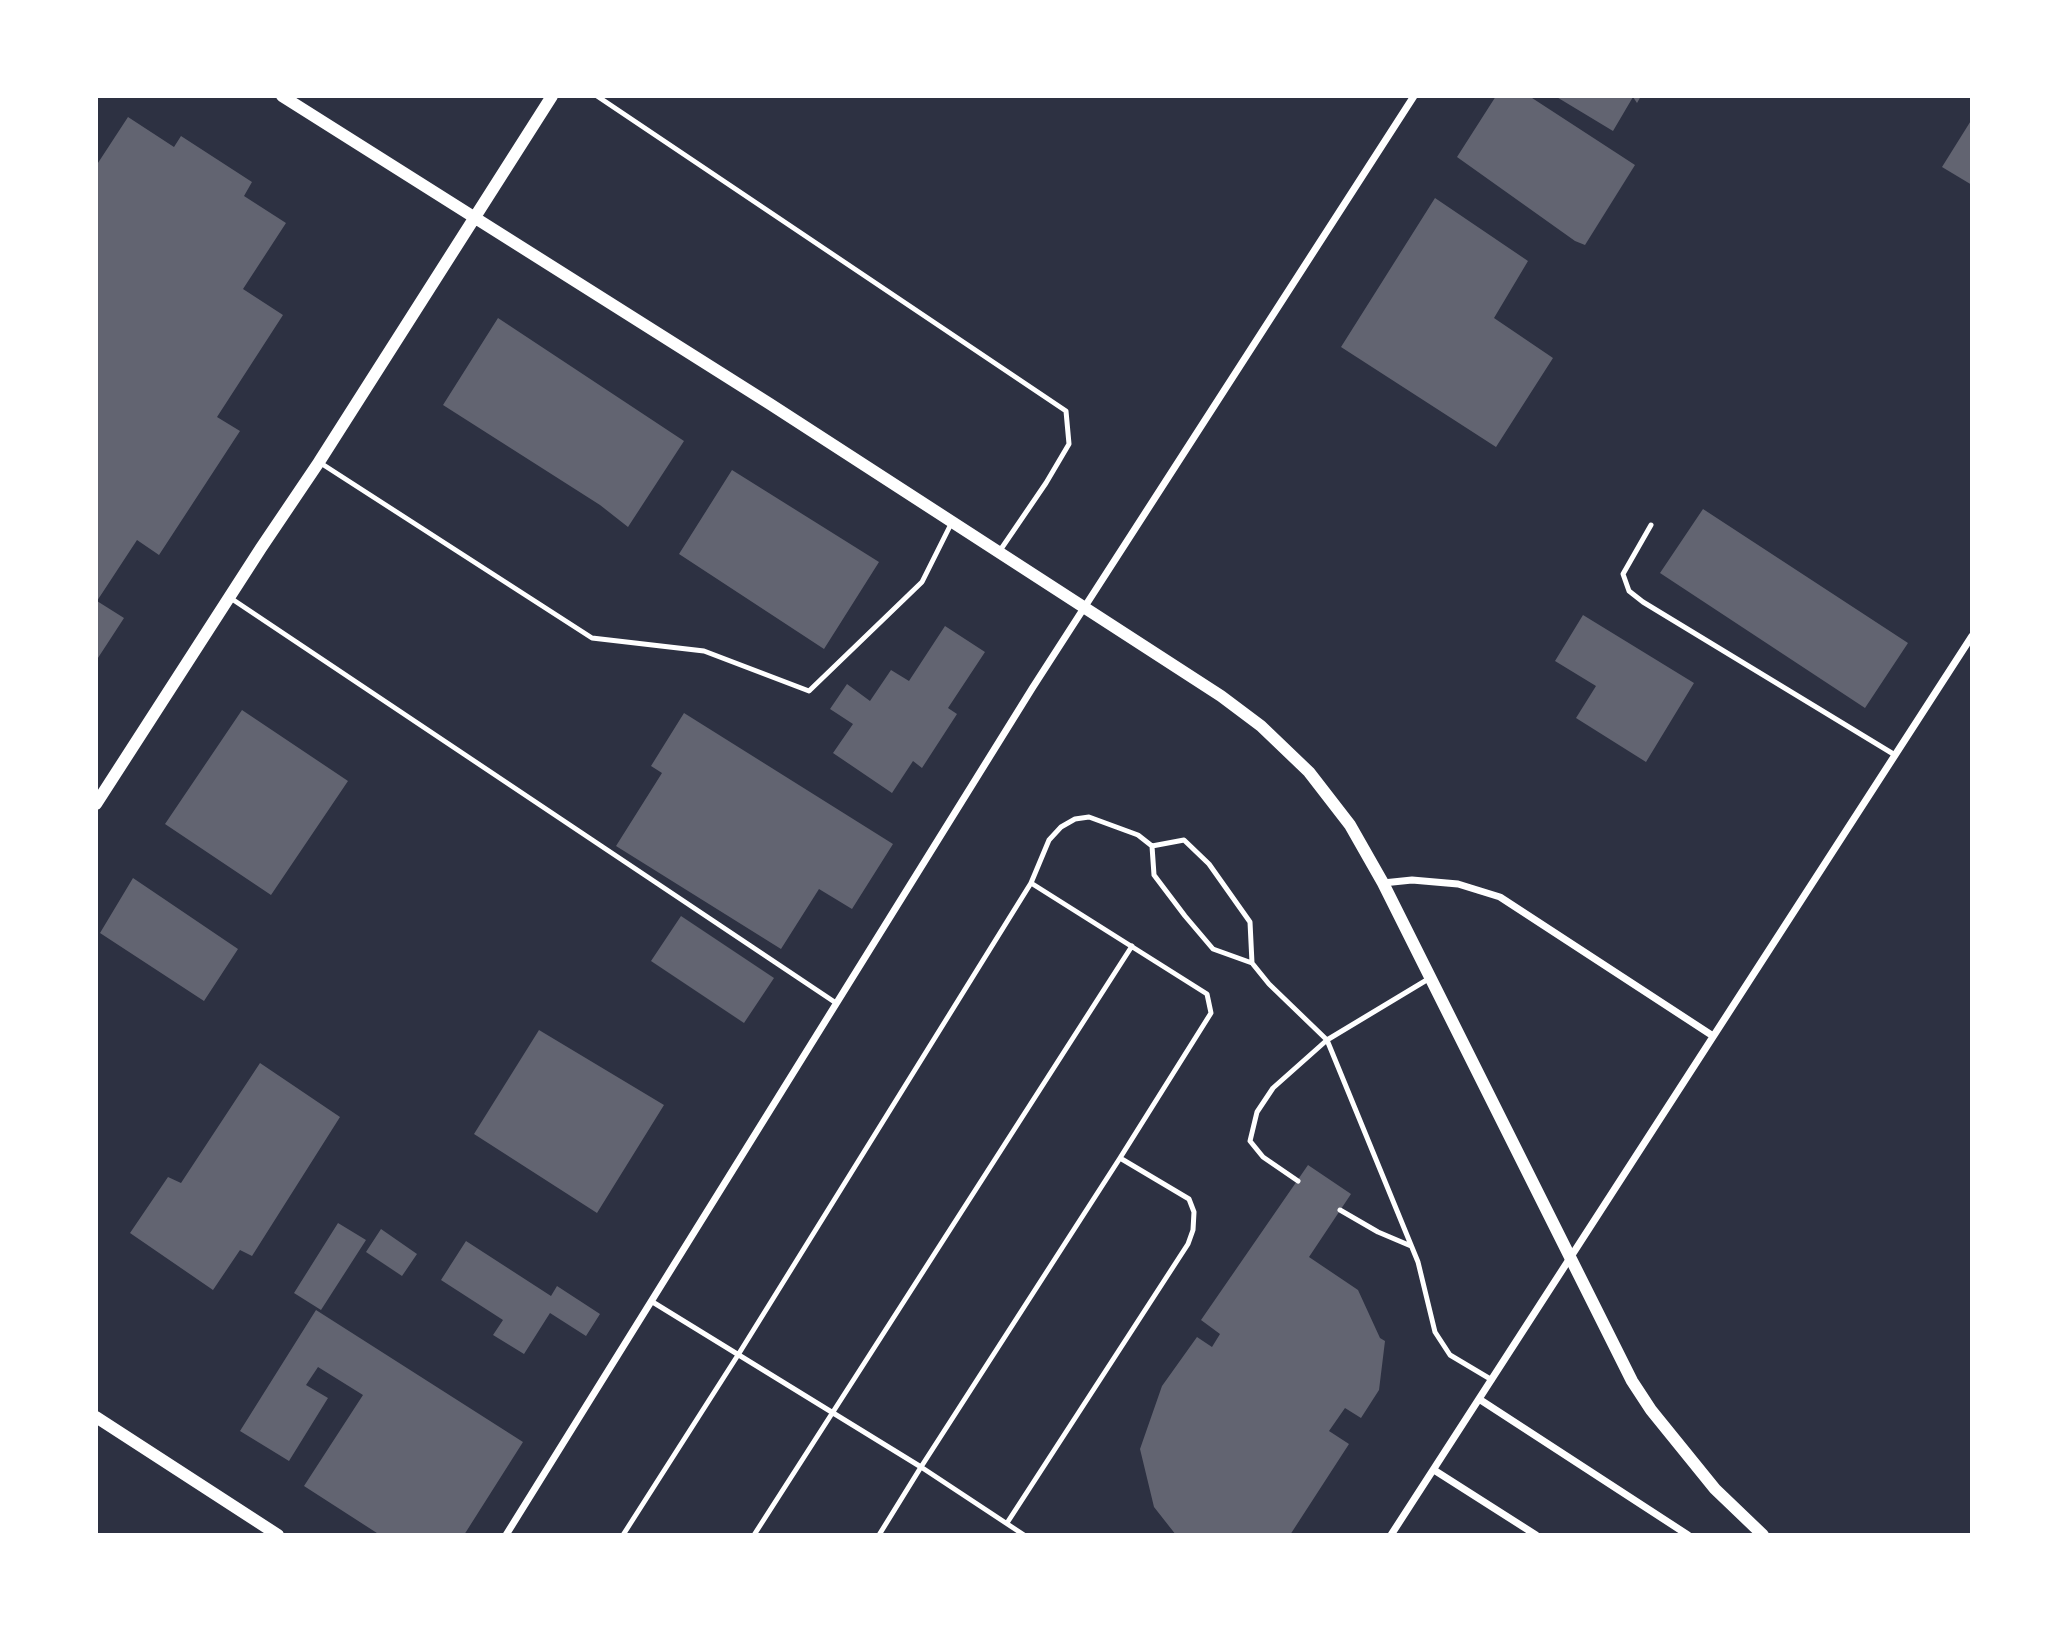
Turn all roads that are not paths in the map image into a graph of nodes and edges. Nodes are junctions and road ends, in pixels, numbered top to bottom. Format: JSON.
{"nodes":[{"id":1,"x":282,"y":96,"type":"edge"},
{"id":2,"x":552,"y":96,"type":"edge"},
{"id":3,"x":597,"y":96,"type":"edge"},
{"id":4,"x":1414,"y":96,"type":"edge"},
{"id":5,"x":474,"y":217,"type":"junction"},
{"id":6,"x":319,"y":462,"type":"junction"},
{"id":7,"x":953,"y":522,"type":"junction"},
{"id":8,"x":1651,"y":525,"type":"dead end"},
{"id":9,"x":999,"y":552,"type":"junction"},
{"id":10,"x":229,"y":597,"type":"junction"},
{"id":11,"x":1085,"y":608,"type":"junction"},
{"id":12,"x":1972,"y":636,"type":"edge"},
{"id":13,"x":1895,"y":755,"type":"junction"},
{"id":14,"x":96,"y":804,"type":"edge"},
{"id":15,"x":1152,"y":846,"type":"junction"},
{"id":16,"x":1031,"y":883,"type":"junction"},
{"id":17,"x":1383,"y":883,"type":"junction"},
{"id":18,"x":1132,"y":946,"type":"junction"},
{"id":19,"x":1252,"y":963,"type":"junction"},
{"id":20,"x":1430,"y":978,"type":"junction"},
{"id":21,"x":836,"y":1003,"type":"junction"},
{"id":22,"x":1713,"y":1036,"type":"junction"},
{"id":23,"x":1327,"y":1040,"type":"junction"},
{"id":24,"x":1120,"y":1158,"type":"junction"},
{"id":25,"x":1297,"y":1181,"type":"dead end"},
{"id":26,"x":1340,"y":1210,"type":"dead end"},
{"id":27,"x":1411,"y":1246,"type":"junction"},
{"id":28,"x":1570,"y":1258,"type":"junction"},
{"id":29,"x":651,"y":1301,"type":"junction"},
{"id":30,"x":738,"y":1354,"type":"junction"},
{"id":31,"x":1492,"y":1380,"type":"junction"},
{"id":32,"x":1479,"y":1399,"type":"junction"},
{"id":33,"x":833,"y":1412,"type":"junction"},
{"id":34,"x":96,"y":1417,"type":"edge"},
{"id":35,"x":921,"y":1467,"type":"junction"},
{"id":36,"x":1434,"y":1470,"type":"junction"},
{"id":37,"x":1007,"y":1523,"type":"junction"},
{"id":38,"x":278,"y":1535,"type":"edge"},
{"id":39,"x":506,"y":1535,"type":"edge"},
{"id":40,"x":623,"y":1535,"type":"edge"},
{"id":41,"x":754,"y":1535,"type":"edge"},
{"id":42,"x":879,"y":1535,"type":"edge"},
{"id":43,"x":1024,"y":1535,"type":"edge"},
{"id":44,"x":1391,"y":1535,"type":"edge"},
{"id":45,"x":1536,"y":1535,"type":"edge"},
{"id":46,"x":1688,"y":1535,"type":"edge"},
{"id":47,"x":1763,"y":1535,"type":"edge"}],
"edges":[{"from":1,"to":5,"type":"street"},
{"from":2,"to":5,"type":"street"},
{"from":3,"to":9,"type":"lane"},
{"from":4,"to":11,"type":"street"},
{"from":5,"to":6,"type":"street"},
{"from":5,"to":7,"type":"street"},
{"from":6,"to":7,"type":"lane"},
{"from":6,"to":10,"type":"street"},
{"from":7,"to":9,"type":"street"},
{"from":8,"to":13,"type":"lane"},
{"from":9,"to":11,"type":"street"},
{"from":10,"to":14,"type":"street"},
{"from":10,"to":21,"type":"lane"},
{"from":11,"to":17,"type":"street"},
{"from":11,"to":21,"type":"street"},
{"from":12,"to":13,"type":"street"},
{"from":13,"to":22,"type":"street"},
{"from":15,"to":16,"type":"lane"},
{"from":15,"to":19,"type":"lane"},
{"from":15,"to":19,"type":"lane"},
{"from":16,"to":18,"type":"lane"},
{"from":16,"to":30,"type":"lane"},
{"from":17,"to":20,"type":"street"},
{"from":17,"to":22,"type":"street"},
{"from":18,"to":24,"type":"lane"},
{"from":18,"to":33,"type":"lane"},
{"from":19,"to":23,"type":"lane"},
{"from":20,"to":23,"type":"lane"},
{"from":20,"to":28,"type":"street"},
{"from":21,"to":29,"type":"street"},
{"from":22,"to":28,"type":"street"},
{"from":23,"to":25,"type":"lane"},
{"from":23,"to":27,"type":"lane"},
{"from":24,"to":35,"type":"lane"},
{"from":24,"to":37,"type":"lane"},
{"from":26,"to":27,"type":"lane"},
{"from":27,"to":31,"type":"lane"},
{"from":28,"to":31,"type":"street"},
{"from":28,"to":47,"type":"street"},
{"from":29,"to":30,"type":"lane"},
{"from":29,"to":39,"type":"street"},
{"from":30,"to":33,"type":"lane"},
{"from":30,"to":40,"type":"lane"},
{"from":31,"to":32,"type":"street"},
{"from":32,"to":36,"type":"street"},
{"from":32,"to":46,"type":"street"},
{"from":33,"to":35,"type":"lane"},
{"from":33,"to":41,"type":"lane"},
{"from":34,"to":38,"type":"street"},
{"from":35,"to":37,"type":"lane"},
{"from":35,"to":42,"type":"lane"},
{"from":36,"to":44,"type":"street"},
{"from":36,"to":45,"type":"street"},
{"from":37,"to":43,"type":"lane"}]}
